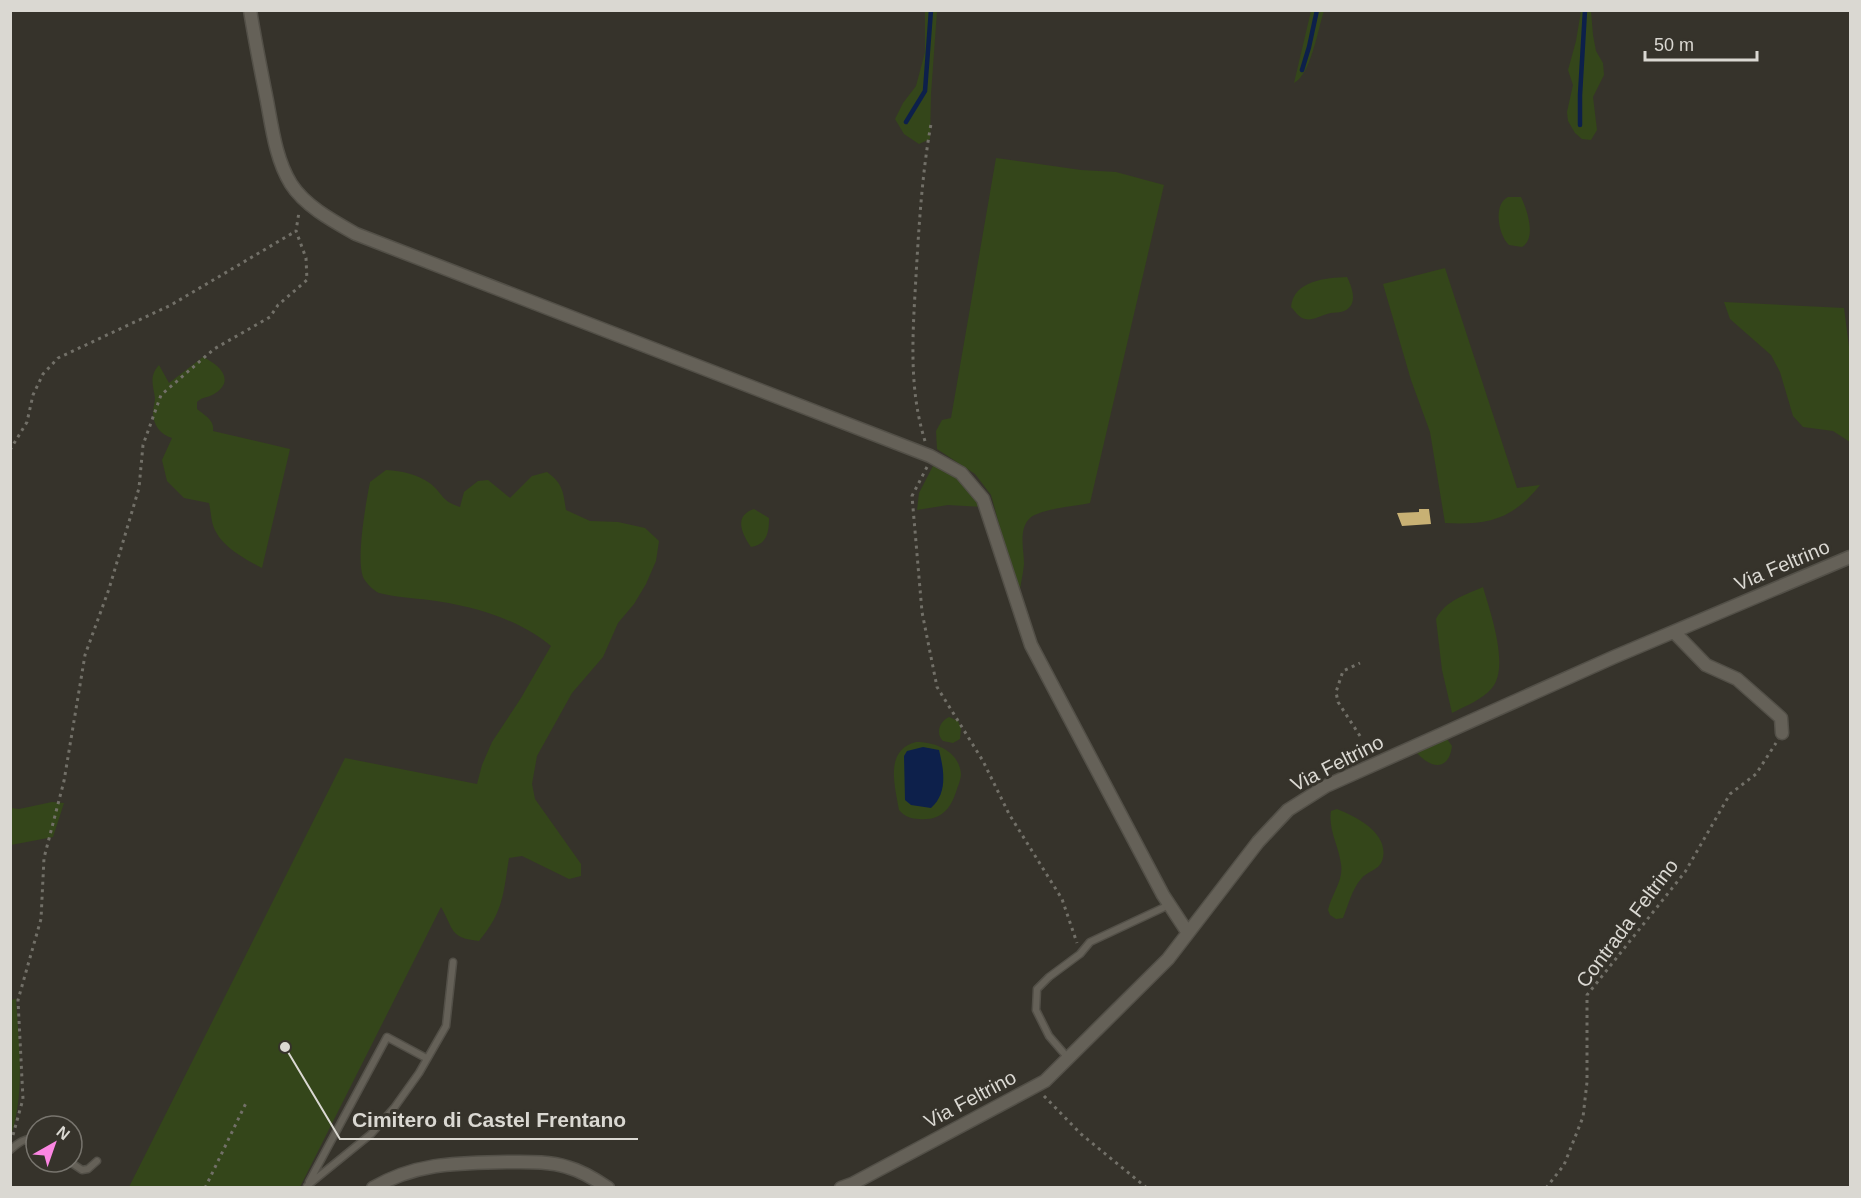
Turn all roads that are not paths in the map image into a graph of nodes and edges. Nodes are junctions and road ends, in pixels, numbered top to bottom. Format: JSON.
{"nodes":[{"id":1,"x":250,"y":10,"type":"edge"},
{"id":2,"x":1851,"y":557,"type":"edge"},
{"id":3,"x":1674,"y":632,"type":"junction"},
{"id":4,"x":1782,"y":733,"type":"road end"},
{"id":5,"x":1170,"y":905,"type":"junction"},
{"id":6,"x":1188,"y":933,"type":"junction"},
{"id":7,"x":453,"y":962,"type":"dead end"},
{"id":8,"x":426,"y":1058,"type":"junction"},
{"id":9,"x":1068,"y":1058,"type":"junction"},
{"id":10,"x":24,"y":1140,"type":"edge"},
{"id":11,"x":10,"y":1150,"type":"edge"},
{"id":12,"x":97,"y":1161,"type":"dead end"},
{"id":13,"x":84,"y":1170,"type":"edge"},
{"id":14,"x":306,"y":1187,"type":"edge"},
{"id":15,"x":374,"y":1188,"type":"edge"},
{"id":16,"x":608,"y":1188,"type":"edge"},
{"id":17,"x":841,"y":1188,"type":"edge"}],
"edges":[{"from":1,"to":5,"type":"street"},
{"from":2,"to":3,"type":"street","name":"Via Feltrino"},
{"from":3,"to":4,"type":"street"},
{"from":3,"to":6,"type":"street","name":"Via Feltrino"},
{"from":5,"to":6,"type":"street"},
{"from":5,"to":9,"type":"lane"},
{"from":6,"to":9,"type":"street","name":"Via Feltrino"},
{"from":7,"to":8,"type":"lane"},
{"from":8,"to":14,"type":"lane"},
{"from":8,"to":14,"type":"lane"},
{"from":9,"to":17,"type":"street","name":"Via Feltrino"},
{"from":10,"to":11,"type":"lane"},
{"from":12,"to":13,"type":"lane"},
{"from":15,"to":16,"type":"street"}]}
